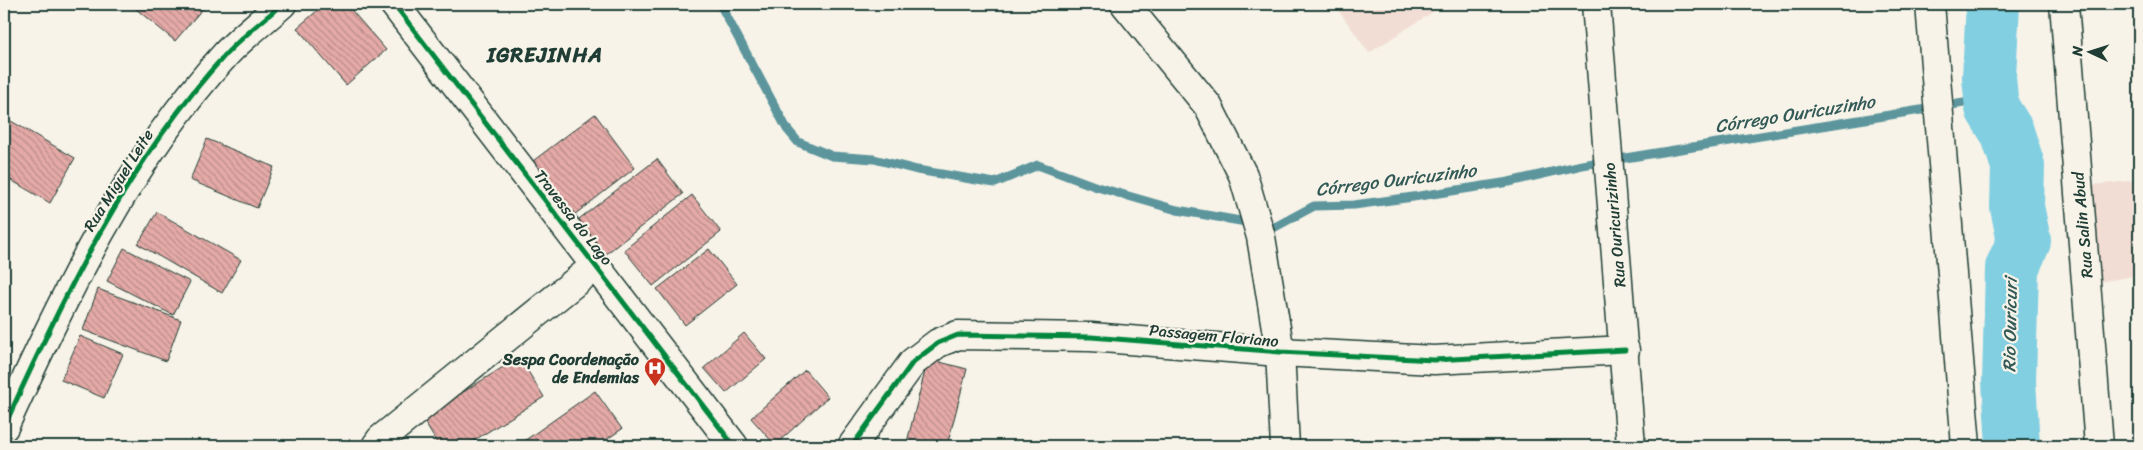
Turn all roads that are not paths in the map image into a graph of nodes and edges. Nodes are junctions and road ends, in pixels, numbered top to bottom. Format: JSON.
{"nodes":[{"id":1,"x":282,"y":4,"type":"edge"},
{"id":2,"x":394,"y":4,"type":"edge"},
{"id":3,"x":1125,"y":4,"type":"edge"},
{"id":4,"x":1596,"y":4,"type":"edge"},
{"id":5,"x":1930,"y":4,"type":"edge"},
{"id":6,"x":2064,"y":4,"type":"edge"},
{"id":7,"x":595,"y":266,"type":"junction"},
{"id":8,"x":1625,"y":350,"type":"junction"},
{"id":9,"x":1280,"y":352,"type":"junction"},
{"id":10,"x":4,"y":427,"type":"edge"},
{"id":11,"x":376,"y":446,"type":"edge"},
{"id":12,"x":734,"y":446,"type":"edge"},
{"id":13,"x":852,"y":446,"type":"edge"},
{"id":14,"x":1285,"y":446,"type":"edge"},
{"id":15,"x":1631,"y":446,"type":"edge"},
{"id":16,"x":1966,"y":446,"type":"edge"},
{"id":17,"x":2100,"y":446,"type":"edge"}],
"edges":[{"from":1,"to":10,"type":"street","name":"Rua Miguel Leite"},
{"from":2,"to":7,"type":"street","name":"Travessa do Lago"},
{"from":3,"to":9,"type":"street"},
{"from":4,"to":8,"type":"street","name":"Rua Ouricurizinho"},
{"from":5,"to":16,"type":"street"},
{"from":6,"to":17,"type":"street","name":"Rua Salin Abud"},
{"from":7,"to":11,"type":"street"},
{"from":7,"to":12,"type":"street","name":"Travessa do Lago"},
{"from":8,"to":9,"type":"street","name":"Passagem Floriano"},
{"from":8,"to":15,"type":"street","name":"Rua Ouricurizinho"},
{"from":9,"to":13,"type":"street","name":"Passagem Floriano"},
{"from":9,"to":14,"type":"street"}]}
